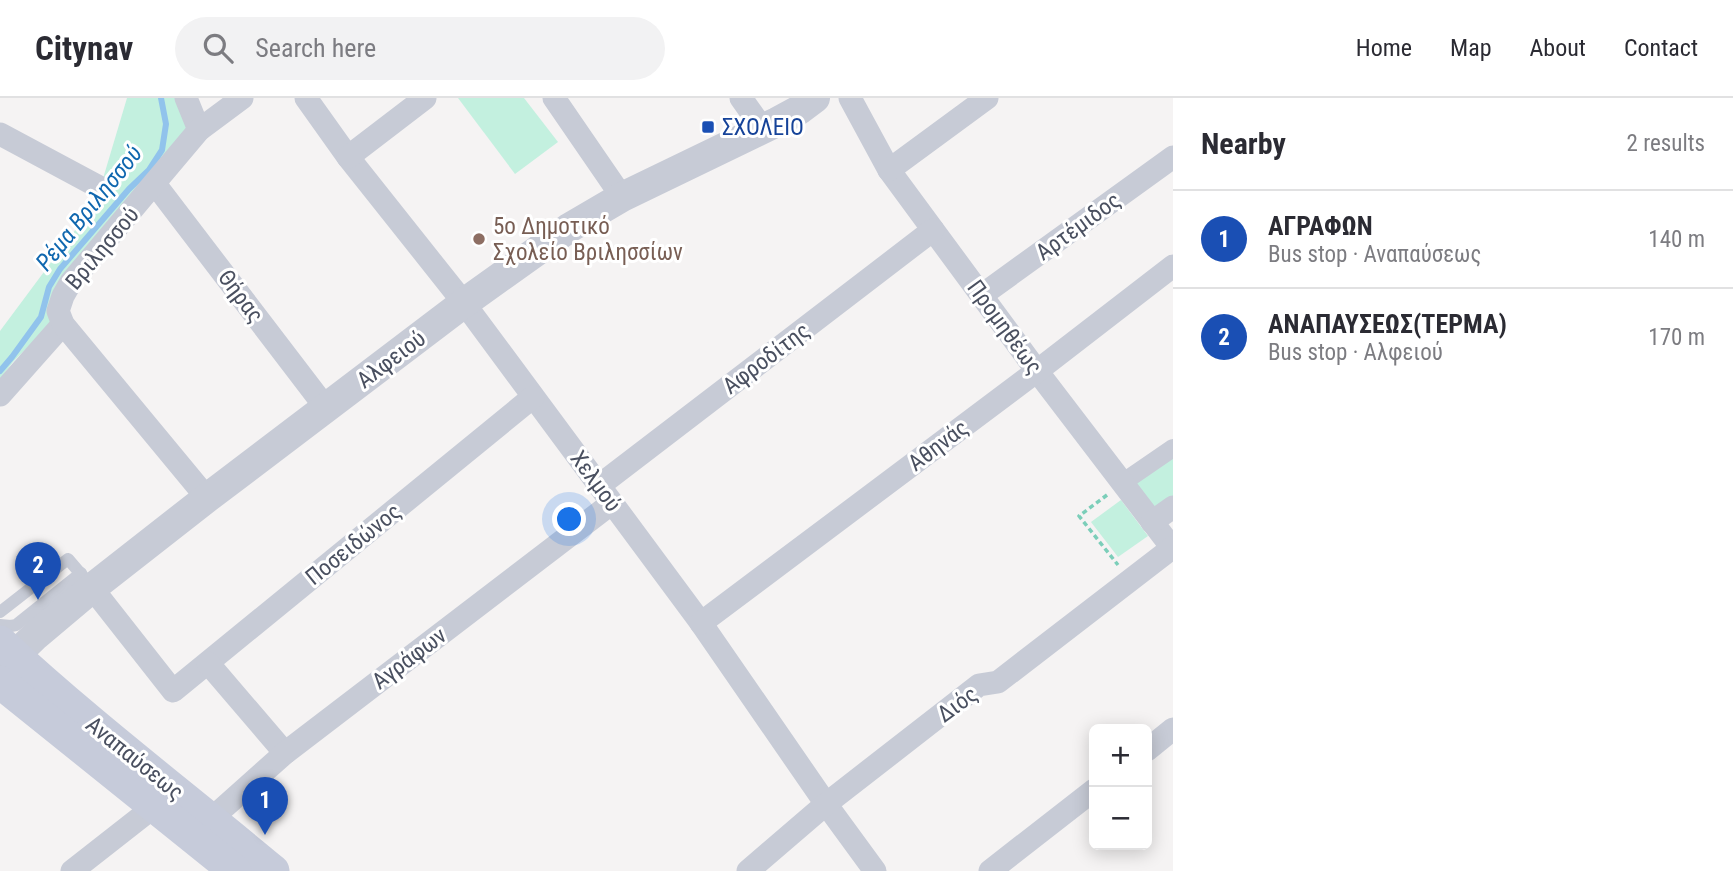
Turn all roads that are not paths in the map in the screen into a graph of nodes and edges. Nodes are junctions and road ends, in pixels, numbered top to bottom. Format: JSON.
{"nodes":[{"id":1,"x":186,"y":98,"type":"edge"},
{"id":2,"x":242,"y":98,"type":"edge"},
{"id":3,"x":306,"y":98,"type":"edge"},
{"id":4,"x":425,"y":98,"type":"edge"},
{"id":5,"x":554,"y":98,"type":"edge"},
{"id":6,"x":741,"y":98,"type":"edge"},
{"id":7,"x":815,"y":98,"type":"edge"},
{"id":8,"x":850,"y":98,"type":"edge"},
{"id":9,"x":987,"y":98,"type":"edge"},
{"id":10,"x":764,"y":129,"type":"junction"},
{"id":11,"x":200,"y":130,"type":"junction"},
{"id":12,"x":0,"y":134,"type":"edge"},
{"id":13,"x":1173,"y":156,"type":"edge"},
{"id":14,"x":348,"y":157,"type":"junction"},
{"id":15,"x":889,"y":170,"type":"junction"},
{"id":16,"x":155,"y":184,"type":"junction"},
{"id":17,"x":99,"y":187,"type":"dead end"},
{"id":18,"x":622,"y":197,"type":"junction"},
{"id":19,"x":933,"y":230,"type":"junction"},
{"id":20,"x":1170,"y":277,"type":"edge"},
{"id":21,"x":982,"y":295,"type":"junction"},
{"id":22,"x":464,"y":303,"type":"junction"},
{"id":23,"x":63,"y":324,"type":"junction"},
{"id":24,"x":1037,"y":371,"type":"junction"},
{"id":25,"x":0,"y":395,"type":"edge"},
{"id":26,"x":533,"y":397,"type":"junction"},
{"id":27,"x":326,"y":408,"type":"junction"},
{"id":28,"x":1173,"y":448,"type":"edge"},
{"id":29,"x":1122,"y":483,"type":"junction"},
{"id":30,"x":606,"y":494,"type":"junction"},
{"id":31,"x":207,"y":498,"type":"junction"},
{"id":32,"x":1173,"y":507,"type":"edge"},
{"id":33,"x":1152,"y":522,"type":"junction"},
{"id":34,"x":1172,"y":548,"type":"edge"},
{"id":35,"x":87,"y":580,"type":"junction"},
{"id":36,"x":0,"y":612,"type":"edge"},
{"id":37,"x":701,"y":623,"type":"junction"},
{"id":38,"x":0,"y":625,"type":"edge"},
{"id":39,"x":4,"y":662,"type":"edge"},
{"id":40,"x":208,"y":663,"type":"junction"},
{"id":41,"x":1173,"y":729,"type":"edge"},
{"id":42,"x":1152,"y":746,"type":"edge"},
{"id":43,"x":285,"y":753,"type":"junction"},
{"id":44,"x":1089,"y":794,"type":"edge"},
{"id":45,"x":826,"y":804,"type":"junction"},
{"id":46,"x":155,"y":806,"type":"junction"},
{"id":47,"x":211,"y":819,"type":"junction"},
{"id":48,"x":72,"y":871,"type":"edge"},
{"id":49,"x":235,"y":871,"type":"edge"},
{"id":50,"x":273,"y":871,"type":"edge"},
{"id":51,"x":748,"y":871,"type":"edge"},
{"id":52,"x":875,"y":871,"type":"edge"},
{"id":53,"x":990,"y":871,"type":"edge"}],
"edges":[{"from":1,"to":11,"type":"street"},
{"from":2,"to":11,"type":"street","name":"Βριλησσού"},
{"from":3,"to":14,"type":"street","name":"Χελμού"},
{"from":4,"to":14,"type":"street"},
{"from":5,"to":18,"type":"street"},
{"from":6,"to":10,"type":"street"},
{"from":7,"to":10,"type":"street","name":"Αλφειού"},
{"from":8,"to":15,"type":"street","name":"Προμηθέως"},
{"from":9,"to":15,"type":"street"},
{"from":10,"to":18,"type":"street","name":"Αλφειού"},
{"from":11,"to":16,"type":"street","name":"Βριλησσού"},
{"from":12,"to":17,"type":"street"},
{"from":13,"to":21,"type":"street","name":"Αρτέμιδος"},
{"from":14,"to":22,"type":"street","name":"Χελμού"},
{"from":15,"to":19,"type":"street","name":"Προμηθέως"},
{"from":16,"to":23,"type":"street","name":"Βριλησσού"},
{"from":16,"to":27,"type":"street","name":"Θήρας"},
{"from":18,"to":22,"type":"street","name":"Αλφειού"},
{"from":19,"to":21,"type":"street","name":"Προμηθέως"},
{"from":19,"to":30,"type":"street","name":"Αφροδίτης"},
{"from":20,"to":24,"type":"street","name":"Αθηνάς"},
{"from":21,"to":24,"type":"street","name":"Προμηθέως"},
{"from":22,"to":26,"type":"street","name":"Χελμού"},
{"from":22,"to":27,"type":"street","name":"Αλφειού"},
{"from":23,"to":25,"type":"street","name":"Βριλησσού"},
{"from":23,"to":31,"type":"street"},
{"from":24,"to":29,"type":"street","name":"Προμηθέως"},
{"from":24,"to":37,"type":"street","name":"Αθηνάς"},
{"from":26,"to":30,"type":"street","name":"Χελμού"},
{"from":26,"to":40,"type":"street","name":"Ποσειδώνος"},
{"from":27,"to":31,"type":"street","name":"Αλφειού"},
{"from":28,"to":29,"type":"street"},
{"from":29,"to":33,"type":"street","name":"Προμηθέως"},
{"from":30,"to":37,"type":"street","name":"Χελμού"},
{"from":30,"to":43,"type":"street","name":"Αγράφων"},
{"from":31,"to":35,"type":"street","name":"Αλφειού"},
{"from":32,"to":33,"type":"street"},
{"from":33,"to":34,"type":"street","name":"Προμηθέως"},
{"from":34,"to":45,"type":"street","name":"Διός"},
{"from":35,"to":36,"type":"lane"},
{"from":35,"to":38,"type":"lane"},
{"from":35,"to":39,"type":"street","name":"Αλφειού"},
{"from":35,"to":40,"type":"street","name":"Ποσειδώνος"},
{"from":37,"to":45,"type":"street","name":"Χελμού"},
{"from":39,"to":46,"type":"main road","name":"Αναπαύσεως"},
{"from":39,"to":47,"type":"main road","name":"Αναπαύσεως"},
{"from":40,"to":43,"type":"street"},
{"from":41,"to":42,"type":"street"},
{"from":43,"to":47,"type":"street","name":"Αγράφων"},
{"from":44,"to":53,"type":"street"},
{"from":45,"to":51,"type":"street","name":"Διός"},
{"from":45,"to":52,"type":"street","name":"Χελμού"},
{"from":46,"to":48,"type":"street"},
{"from":46,"to":49,"type":"main road","name":"Αναπαύσεως"},
{"from":47,"to":50,"type":"main road","name":"Αναπαύσεως"}]}
